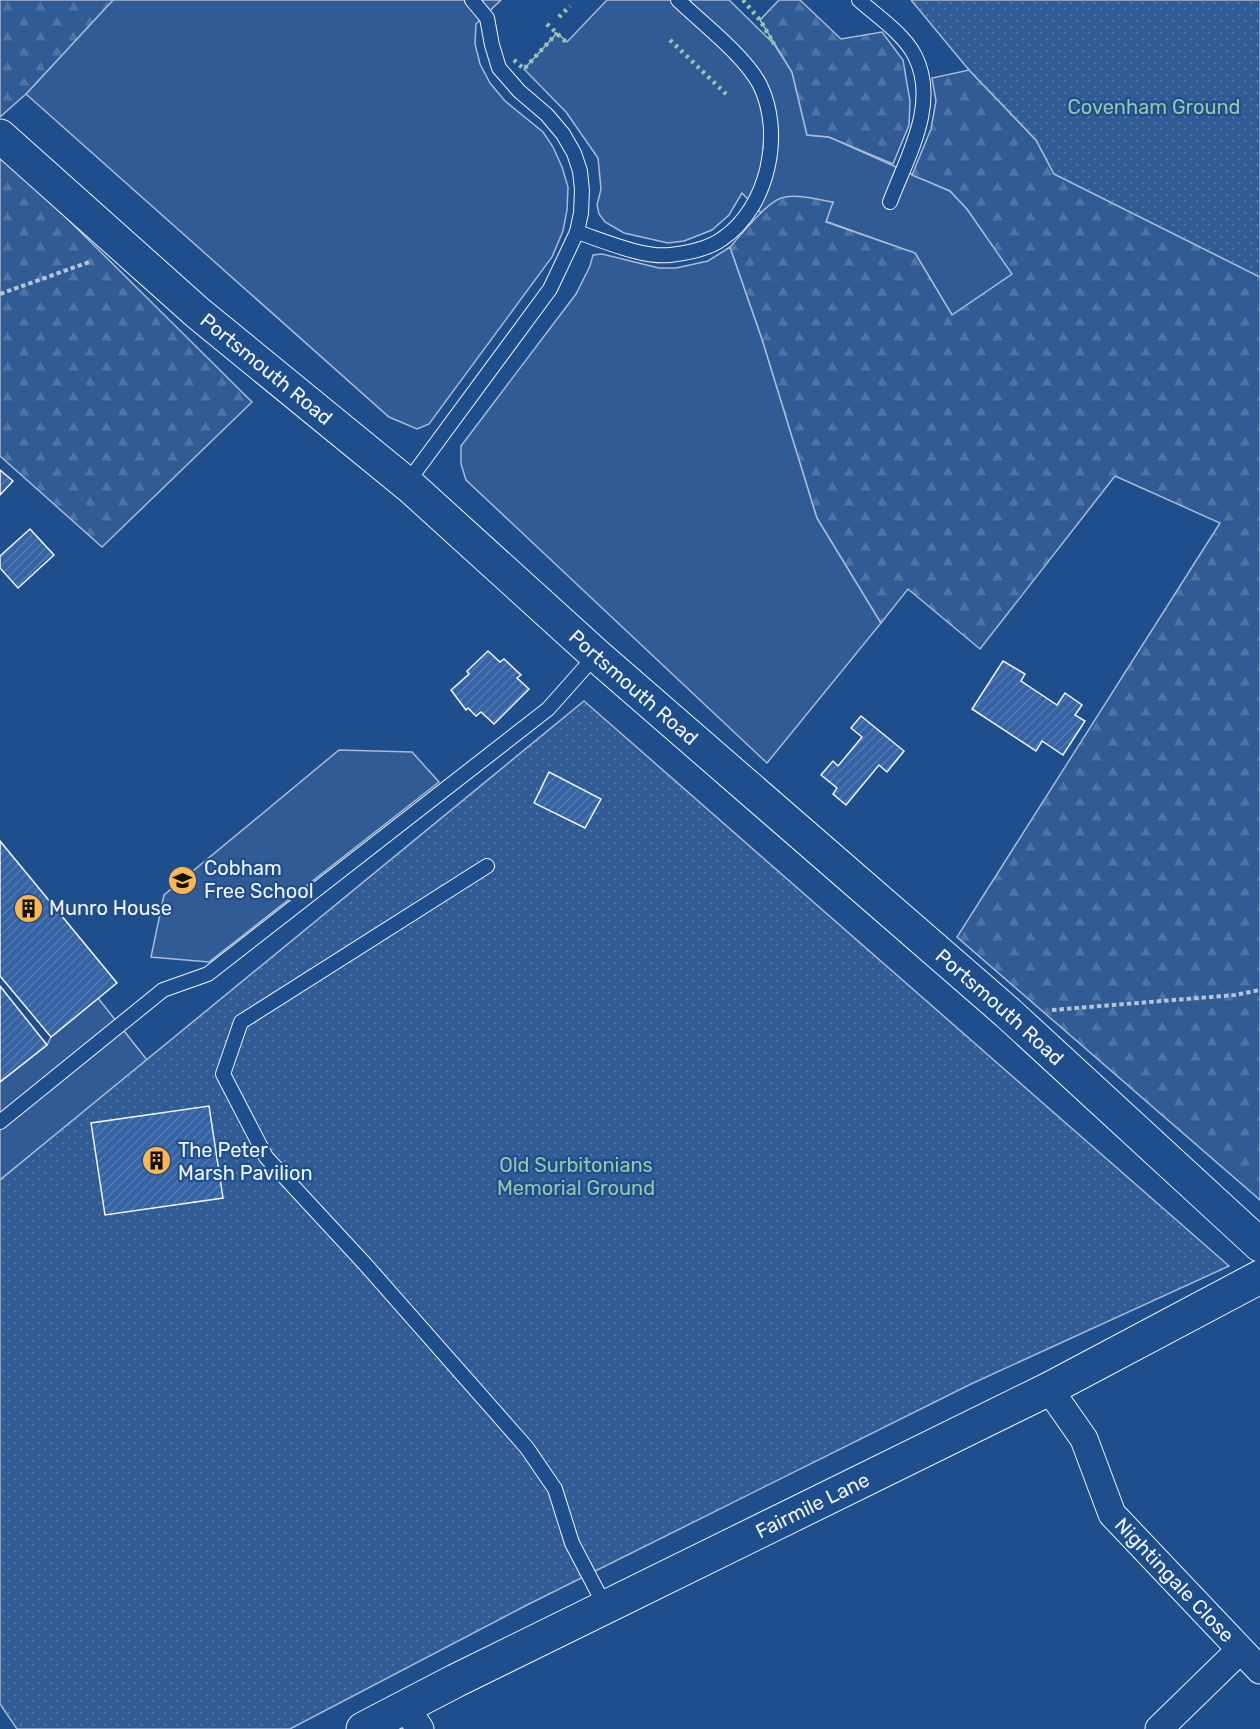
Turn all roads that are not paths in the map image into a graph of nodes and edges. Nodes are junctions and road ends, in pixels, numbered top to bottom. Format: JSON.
{"nodes":[{"id":1,"x":472,"y":0,"type":"edge"},
{"id":2,"x":678,"y":0,"type":"edge"},
{"id":3,"x":859,"y":0,"type":"edge"},
{"id":4,"x":0,"y":136,"type":"edge"},
{"id":5,"x":890,"y":202,"type":"dead end"},
{"id":6,"x":577,"y":232,"type":"junction"},
{"id":7,"x":407,"y":484,"type":"junction"},
{"id":8,"x":597,"y":656,"type":"junction"},
{"id":9,"x":487,"y":866,"type":"dead end"},
{"id":10,"x":0,"y":1122,"type":"edge"},
{"id":11,"x":1260,"y":1245,"type":"edge"},
{"id":12,"x":1260,"y":1277,"type":"edge"},
{"id":13,"x":1049,"y":1389,"type":"junction"},
{"id":14,"x":606,"y":1608,"type":"junction"},
{"id":15,"x":1240,"y":1650,"type":"junction"},
{"id":16,"x":1260,"y":1670,"type":"edge"},
{"id":17,"x":413,"y":1718,"type":"edge"},
{"id":18,"x":363,"y":1729,"type":"edge"},
{"id":19,"x":1159,"y":1729,"type":"edge"}],
"edges":[{"from":1,"to":6,"type":"lane"},
{"from":2,"to":6,"type":"lane"},
{"from":3,"to":5,"type":"lane"},
{"from":4,"to":7,"type":"main road","name":"Portsmouth Road"},
{"from":6,"to":7,"type":"lane"},
{"from":7,"to":8,"type":"main road","name":"Portsmouth Road"},
{"from":8,"to":10,"type":"lane"},
{"from":8,"to":11,"type":"main road","name":"Portsmouth Road"},
{"from":9,"to":14,"type":"lane"},
{"from":12,"to":13,"type":"main road","name":"Fairmile Lane"},
{"from":13,"to":14,"type":"main road","name":"Fairmile Lane"},
{"from":13,"to":15,"type":"street","name":"Nightingale Close"},
{"from":14,"to":17,"type":"main road","name":"Fairmile Lane"},
{"from":15,"to":16,"type":"street","name":"Nightingale Close"},
{"from":15,"to":19,"type":"street"},
{"from":17,"to":18,"type":"main road","name":"Fairmile Lane"}]}
